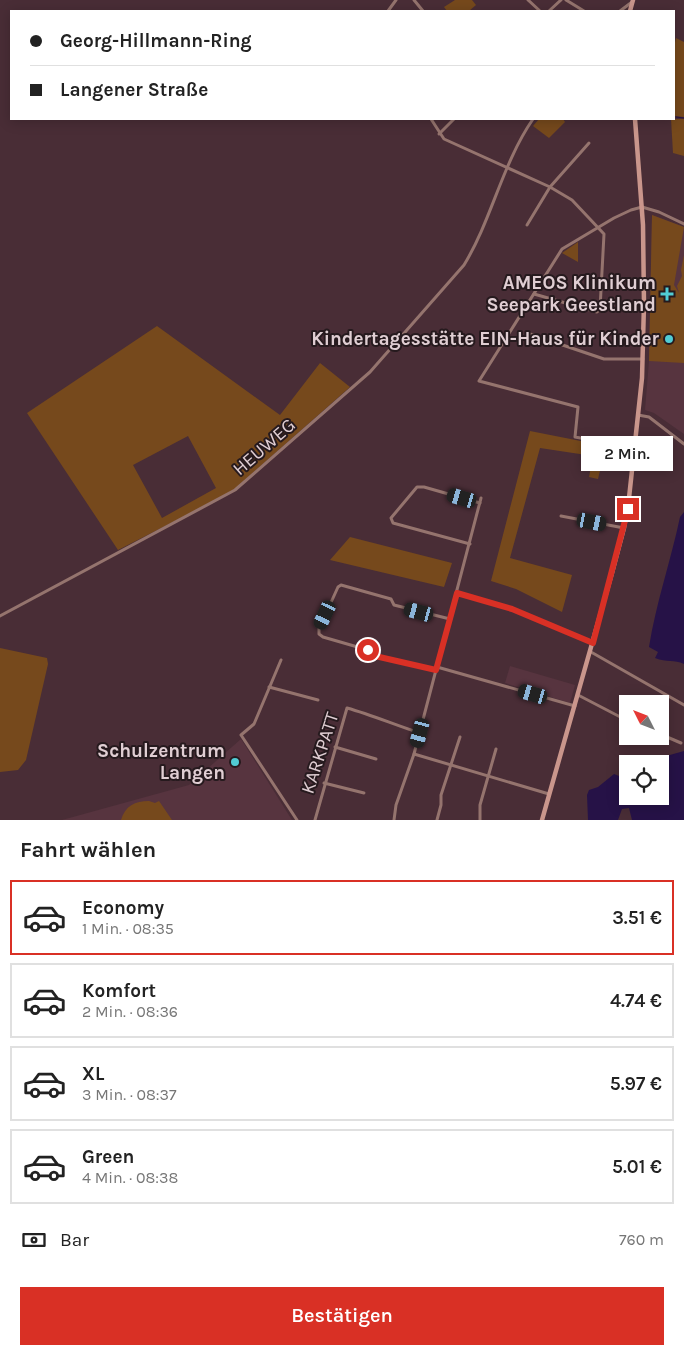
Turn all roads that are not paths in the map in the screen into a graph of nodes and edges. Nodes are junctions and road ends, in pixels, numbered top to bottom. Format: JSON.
{"nodes":[{"id":1,"x":414,"y":0,"type":"edge"},
{"id":2,"x":528,"y":0,"type":"edge"},
{"id":3,"x":561,"y":0,"type":"edge"},
{"id":4,"x":566,"y":0,"type":"edge"},
{"id":5,"x":632,"y":1,"type":"edge"},
{"id":6,"x":422,"y":10,"type":"edge"},
{"id":7,"x":539,"y":10,"type":"edge"},
{"id":8,"x":550,"y":10,"type":"edge"},
{"id":9,"x":582,"y":10,"type":"edge"},
{"id":10,"x":621,"y":10,"type":"edge"},
{"id":11,"x":432,"y":120,"type":"edge"},
{"id":12,"x":453,"y":120,"type":"edge"},
{"id":13,"x":532,"y":120,"type":"edge"},
{"id":14,"x":635,"y":120,"type":"edge"},
{"id":15,"x":439,"y":134,"type":"junction"},
{"id":16,"x":590,"y":143,"type":"dead end"},
{"id":17,"x":507,"y":167,"type":"junction"},
{"id":18,"x":550,"y":188,"type":"junction"},
{"id":19,"x":642,"y":207,"type":"junction"},
{"id":20,"x":684,"y":224,"type":"edge"},
{"id":21,"x":527,"y":225,"type":"dead end"},
{"id":22,"x":598,"y":228,"type":"junction"},
{"id":23,"x":534,"y":294,"type":"junction"},
{"id":24,"x":530,"y":334,"type":"dead end"},
{"id":25,"x":643,"y":359,"type":"junction"},
{"id":26,"x":638,"y":415,"type":"junction"},
{"id":27,"x":684,"y":444,"type":"edge"},
{"id":28,"x":634,"y":448,"type":"junction"},
{"id":29,"x":481,"y":498,"type":"dead end"},
{"id":30,"x":480,"y":503,"type":"junction"},
{"id":31,"x":561,"y":516,"type":"dead end"},
{"id":32,"x":624,"y":528,"type":"junction"},
{"id":33,"x":470,"y":544,"type":"junction"},
{"id":34,"x":457,"y":593,"type":"junction"},
{"id":35,"x":0,"y":616,"type":"edge"},
{"id":36,"x":450,"y":619,"type":"junction"},
{"id":37,"x":593,"y":643,"type":"junction"},
{"id":38,"x":590,"y":652,"type":"junction"},
{"id":39,"x":281,"y":660,"type":"dead end"},
{"id":40,"x":437,"y":669,"type":"junction"},
{"id":41,"x":269,"y":687,"type":"junction"},
{"id":42,"x":578,"y":695,"type":"junction"},
{"id":43,"x":318,"y":700,"type":"dead end"},
{"id":44,"x":684,"y":705,"type":"edge"},
{"id":45,"x":575,"y":706,"type":"junction"},
{"id":46,"x":619,"y":716,"type":"edge"},
{"id":47,"x":420,"y":733,"type":"junction"},
{"id":48,"x":460,"y":737,"type":"dead end"},
{"id":49,"x":669,"y":738,"type":"edge"},
{"id":50,"x":682,"y":743,"type":"dead end"},
{"id":51,"x":335,"y":747,"type":"junction"},
{"id":52,"x":496,"y":750,"type":"dead end"},
{"id":53,"x":414,"y":754,"type":"junction"},
{"id":54,"x":376,"y":759,"type":"dead end"},
{"id":55,"x":451,"y":766,"type":"junction"},
{"id":56,"x":487,"y":776,"type":"junction"},
{"id":57,"x":324,"y":783,"type":"junction"},
{"id":58,"x":364,"y":793,"type":"dead end"},
{"id":59,"x":549,"y":794,"type":"junction"},
{"id":60,"x":296,"y":820,"type":"edge"},
{"id":61,"x":315,"y":820,"type":"edge"},
{"id":62,"x":394,"y":820,"type":"edge"},
{"id":63,"x":437,"y":820,"type":"edge"},
{"id":64,"x":480,"y":820,"type":"edge"},
{"id":65,"x":542,"y":820,"type":"edge"}],
"edges":[{"from":1,"to":6,"type":"street"},
{"from":2,"to":7,"type":"street"},
{"from":3,"to":8,"type":"street"},
{"from":4,"to":9,"type":"street"},
{"from":5,"to":10,"type":"street"},
{"from":11,"to":15,"type":"street"},
{"from":12,"to":15,"type":"street"},
{"from":13,"to":17,"type":"street","name":"HEUWEG"},
{"from":14,"to":19,"type":"main road"},
{"from":15,"to":17,"type":"street"},
{"from":16,"to":18,"type":"street"},
{"from":17,"to":18,"type":"street"},
{"from":17,"to":35,"type":"street","name":"HEUWEG"},
{"from":18,"to":21,"type":"street"},
{"from":18,"to":22,"type":"street"},
{"from":19,"to":20,"type":"street"},
{"from":19,"to":22,"type":"street"},
{"from":19,"to":25,"type":"main road"},
{"from":22,"to":23,"type":"street"},
{"from":22,"to":23,"type":"street"},
{"from":23,"to":28,"type":"street"},
{"from":24,"to":25,"type":"street"},
{"from":25,"to":26,"type":"main road"},
{"from":26,"to":27,"type":"street"},
{"from":26,"to":28,"type":"main road"},
{"from":28,"to":32,"type":"main road"},
{"from":29,"to":30,"type":"street"},
{"from":30,"to":33,"type":"street"},
{"from":30,"to":33,"type":"street"},
{"from":31,"to":32,"type":"street"},
{"from":32,"to":37,"type":"main road"},
{"from":33,"to":34,"type":"street"},
{"from":34,"to":36,"type":"street"},
{"from":34,"to":37,"type":"street"},
{"from":36,"to":40,"type":"street"},
{"from":36,"to":40,"type":"street"},
{"from":37,"to":38,"type":"main road"},
{"from":38,"to":42,"type":"main road"},
{"from":38,"to":44,"type":"street"},
{"from":39,"to":41,"type":"street"},
{"from":40,"to":45,"type":"street"},
{"from":40,"to":47,"type":"street"},
{"from":41,"to":43,"type":"street"},
{"from":41,"to":60,"type":"street"},
{"from":42,"to":45,"type":"main road"},
{"from":42,"to":46,"type":"street"},
{"from":45,"to":59,"type":"main road"},
{"from":47,"to":51,"type":"street","name":"KARKPATT"},
{"from":47,"to":53,"type":"street"},
{"from":48,"to":55,"type":"street"},
{"from":49,"to":50,"type":"street"},
{"from":51,"to":54,"type":"street"},
{"from":51,"to":57,"type":"street","name":"KARKPATT"},
{"from":52,"to":56,"type":"street"},
{"from":53,"to":55,"type":"street"},
{"from":53,"to":62,"type":"street"},
{"from":55,"to":56,"type":"street"},
{"from":55,"to":63,"type":"street"},
{"from":56,"to":59,"type":"street"},
{"from":56,"to":64,"type":"street"},
{"from":57,"to":58,"type":"street"},
{"from":57,"to":61,"type":"street","name":"KARKPATT"},
{"from":59,"to":65,"type":"main road"}]}
